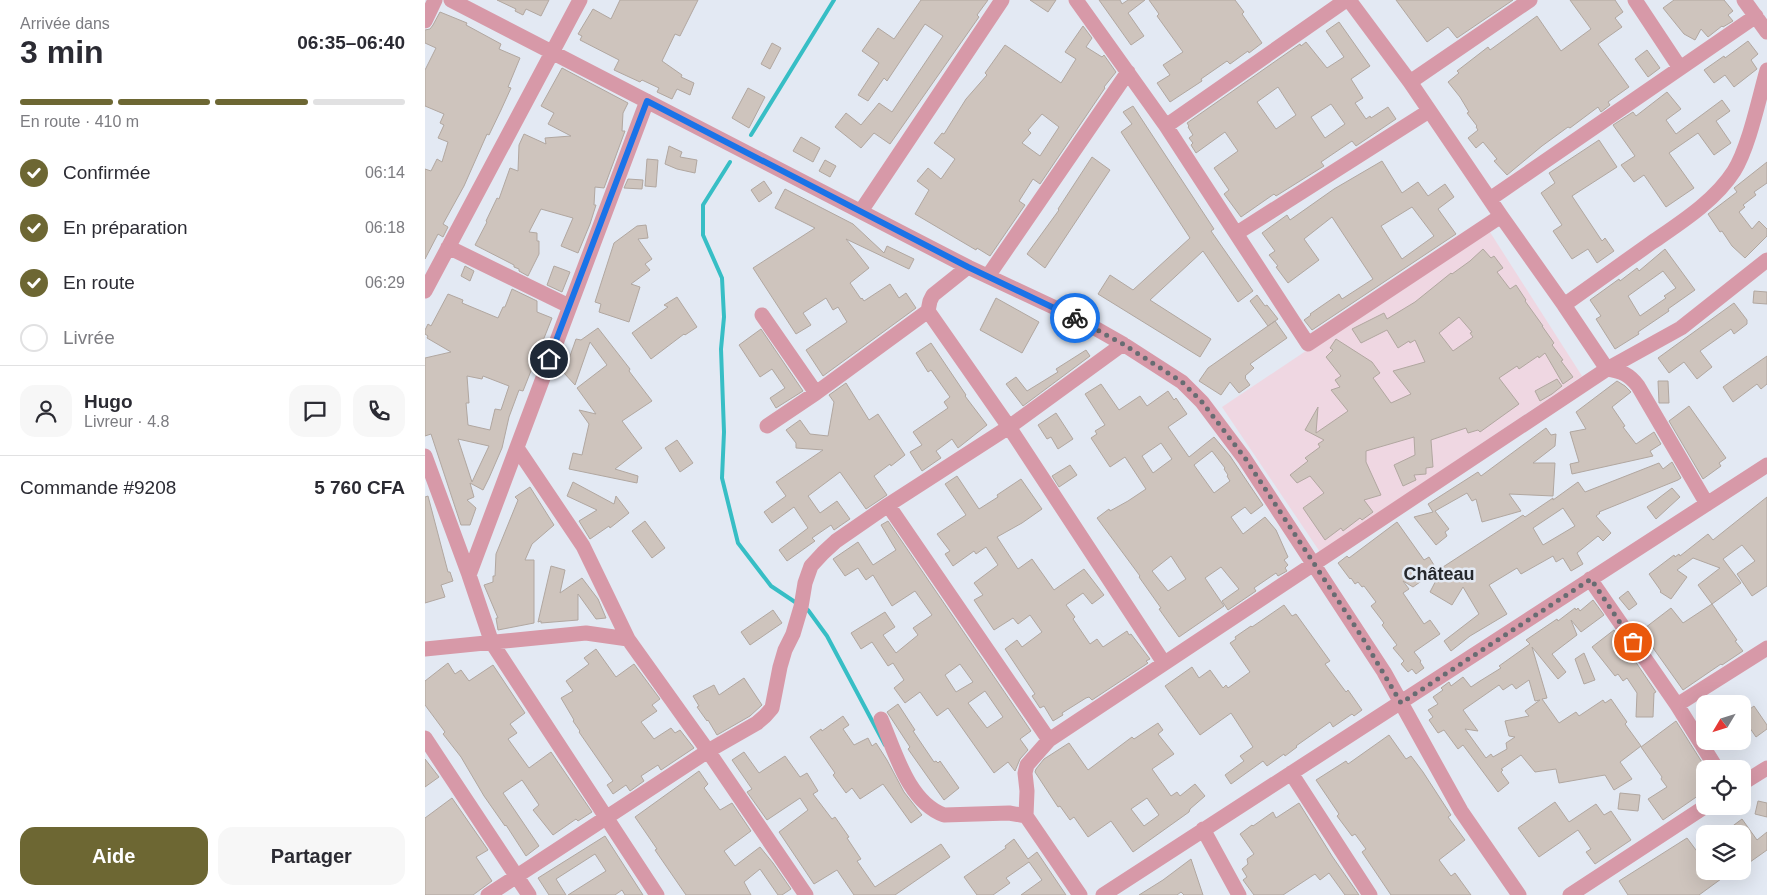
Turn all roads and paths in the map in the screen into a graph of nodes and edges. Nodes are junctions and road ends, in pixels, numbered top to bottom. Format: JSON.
{"nodes":[{"id":1,"x":435,"y":0,"type":"edge"},
{"id":2,"x":451,"y":0,"type":"edge"},
{"id":3,"x":580,"y":0,"type":"edge"},
{"id":4,"x":1002,"y":0,"type":"edge"},
{"id":5,"x":1077,"y":0,"type":"edge"},
{"id":6,"x":1348,"y":0,"type":"edge"},
{"id":7,"x":1530,"y":0,"type":"edge"},
{"id":8,"x":1635,"y":0,"type":"edge"},
{"id":9,"x":1744,"y":0,"type":"edge"},
{"id":10,"x":1756,"y":16,"type":"junction"},
{"id":11,"x":425,"y":21,"type":"edge"},
{"id":12,"x":1767,"y":32,"type":"edge"},
{"id":13,"x":553,"y":54,"type":"junction"},
{"id":14,"x":1680,"y":68,"type":"junction"},
{"id":15,"x":1767,"y":70,"type":"edge"},
{"id":16,"x":1127,"y":72,"type":"junction"},
{"id":17,"x":1411,"y":82,"type":"junction"},
{"id":18,"x":647,"y":101,"type":"junction"},
{"id":19,"x":1429,"y":110,"type":"junction"},
{"id":20,"x":1166,"y":126,"type":"junction"},
{"id":21,"x":1490,"y":199,"type":"junction"},
{"id":22,"x":861,"y":211,"type":"junction"},
{"id":23,"x":1501,"y":216,"type":"junction"},
{"id":24,"x":1237,"y":233,"type":"junction"},
{"id":25,"x":449,"y":247,"type":"junction"},
{"id":26,"x":1767,"y":260,"type":"edge"},
{"id":27,"x":968,"y":267,"type":"junction"},
{"id":28,"x":988,"y":276,"type":"junction"},
{"id":29,"x":425,"y":291,"type":"edge"},
{"id":30,"x":1564,"y":305,"type":"junction"},
{"id":31,"x":569,"y":306,"type":"junction"},
{"id":32,"x":928,"y":311,"type":"junction"},
{"id":33,"x":762,"y":315,"type":"dead end"},
{"id":34,"x":1123,"y":344,"type":"junction"},
{"id":35,"x":1607,"y":369,"type":"junction"},
{"id":36,"x":815,"y":393,"type":"junction"},
{"id":37,"x":767,"y":426,"type":"dead end"},
{"id":38,"x":1009,"y":427,"type":"junction"},
{"id":39,"x":517,"y":448,"type":"junction"},
{"id":40,"x":425,"y":456,"type":"edge"},
{"id":41,"x":1767,"y":464,"type":"edge"},
{"id":42,"x":1707,"y":504,"type":"junction"},
{"id":43,"x":889,"y":505,"type":"junction"},
{"id":44,"x":1313,"y":563,"type":"junction"},
{"id":45,"x":469,"y":575,"type":"junction"},
{"id":46,"x":1591,"y":579,"type":"junction"},
{"id":47,"x":628,"y":639,"type":"junction"},
{"id":48,"x":492,"y":643,"type":"junction"},
{"id":49,"x":1767,"y":648,"type":"edge"},
{"id":50,"x":425,"y":649,"type":"edge"},
{"id":51,"x":1164,"y":663,"type":"junction"},
{"id":52,"x":1401,"y":703,"type":"junction"},
{"id":53,"x":1677,"y":705,"type":"junction"},
{"id":54,"x":881,"y":719,"type":"dead end"},
{"id":55,"x":425,"y":738,"type":"edge"},
{"id":56,"x":1049,"y":740,"type":"junction"},
{"id":57,"x":708,"y":751,"type":"junction"},
{"id":58,"x":1711,"y":760,"type":"edge"},
{"id":59,"x":1767,"y":768,"type":"edge"},
{"id":60,"x":1291,"y":773,"type":"junction"},
{"id":61,"x":1751,"y":778,"type":"edge"},
{"id":62,"x":1696,"y":813,"type":"edge"},
{"id":63,"x":1026,"y":816,"type":"junction"},
{"id":64,"x":605,"y":817,"type":"junction"},
{"id":65,"x":1203,"y":829,"type":"junction"},
{"id":66,"x":517,"y":876,"type":"junction"},
{"id":67,"x":1236,"y":893,"type":"edge"},
{"id":68,"x":488,"y":895,"type":"edge"},
{"id":69,"x":529,"y":895,"type":"edge"},
{"id":70,"x":657,"y":895,"type":"edge"},
{"id":71,"x":805,"y":895,"type":"edge"},
{"id":72,"x":1080,"y":895,"type":"edge"},
{"id":73,"x":1103,"y":895,"type":"edge"},
{"id":74,"x":1370,"y":895,"type":"edge"},
{"id":75,"x":1519,"y":895,"type":"edge"},
{"id":76,"x":1570,"y":895,"type":"edge"}],
"edges":[{"from":1,"to":11,"type":"street"},
{"from":2,"to":13,"type":"street"},
{"from":3,"to":13,"type":"street"},
{"from":4,"to":22,"type":"street"},
{"from":5,"to":16,"type":"street"},
{"from":6,"to":17,"type":"street"},
{"from":6,"to":20,"type":"street"},
{"from":7,"to":17,"type":"street"},
{"from":8,"to":14,"type":"street"},
{"from":9,"to":10,"type":"street"},
{"from":10,"to":12,"type":"street"},
{"from":10,"to":14,"type":"street"},
{"from":13,"to":18,"type":"street"},
{"from":13,"to":25,"type":"street"},
{"from":14,"to":21,"type":"street"},
{"from":15,"to":30,"type":"street"},
{"from":16,"to":20,"type":"street"},
{"from":16,"to":28,"type":"street"},
{"from":17,"to":19,"type":"street"},
{"from":18,"to":22,"type":"street"},
{"from":18,"to":31,"type":"street"},
{"from":19,"to":21,"type":"street"},
{"from":19,"to":24,"type":"street"},
{"from":20,"to":24,"type":"street"},
{"from":21,"to":23,"type":"street"},
{"from":22,"to":27,"type":"street"},
{"from":23,"to":24,"type":"street"},
{"from":23,"to":30,"type":"street"},
{"from":25,"to":29,"type":"street"},
{"from":25,"to":31,"type":"street"},
{"from":26,"to":35,"type":"street"},
{"from":27,"to":28,"type":"street"},
{"from":27,"to":32,"type":"street"},
{"from":28,"to":34,"type":"street"},
{"from":30,"to":35,"type":"street"},
{"from":31,"to":39,"type":"street"},
{"from":32,"to":36,"type":"street"},
{"from":32,"to":38,"type":"street"},
{"from":33,"to":36,"type":"street"},
{"from":34,"to":38,"type":"street"},
{"from":34,"to":44,"type":"street"},
{"from":35,"to":42,"type":"street"},
{"from":35,"to":44,"type":"street"},
{"from":36,"to":37,"type":"street"},
{"from":38,"to":43,"type":"street"},
{"from":38,"to":51,"type":"street"},
{"from":39,"to":45,"type":"street"},
{"from":39,"to":47,"type":"street"},
{"from":40,"to":45,"type":"street"},
{"from":41,"to":42,"type":"street"},
{"from":42,"to":46,"type":"street"},
{"from":43,"to":56,"type":"street"},
{"from":43,"to":57,"type":"street"},
{"from":44,"to":51,"type":"street"},
{"from":44,"to":52,"type":"street"},
{"from":45,"to":48,"type":"street"},
{"from":46,"to":52,"type":"street"},
{"from":46,"to":53,"type":"street"},
{"from":47,"to":48,"type":"street"},
{"from":47,"to":57,"type":"street"},
{"from":48,"to":50,"type":"street"},
{"from":48,"to":64,"type":"street"},
{"from":49,"to":53,"type":"street"},
{"from":51,"to":56,"type":"street"},
{"from":52,"to":60,"type":"street"},
{"from":52,"to":75,"type":"street"},
{"from":53,"to":58,"type":"street"},
{"from":54,"to":63,"type":"street"},
{"from":55,"to":66,"type":"street"},
{"from":56,"to":63,"type":"street"},
{"from":57,"to":64,"type":"street"},
{"from":57,"to":71,"type":"street"},
{"from":59,"to":61,"type":"street"},
{"from":60,"to":65,"type":"street"},
{"from":60,"to":74,"type":"street"},
{"from":62,"to":76,"type":"street"},
{"from":63,"to":72,"type":"street"},
{"from":64,"to":66,"type":"street"},
{"from":64,"to":70,"type":"street"},
{"from":65,"to":67,"type":"street"},
{"from":65,"to":73,"type":"street"},
{"from":66,"to":68,"type":"street"},
{"from":66,"to":69,"type":"street"}]}
